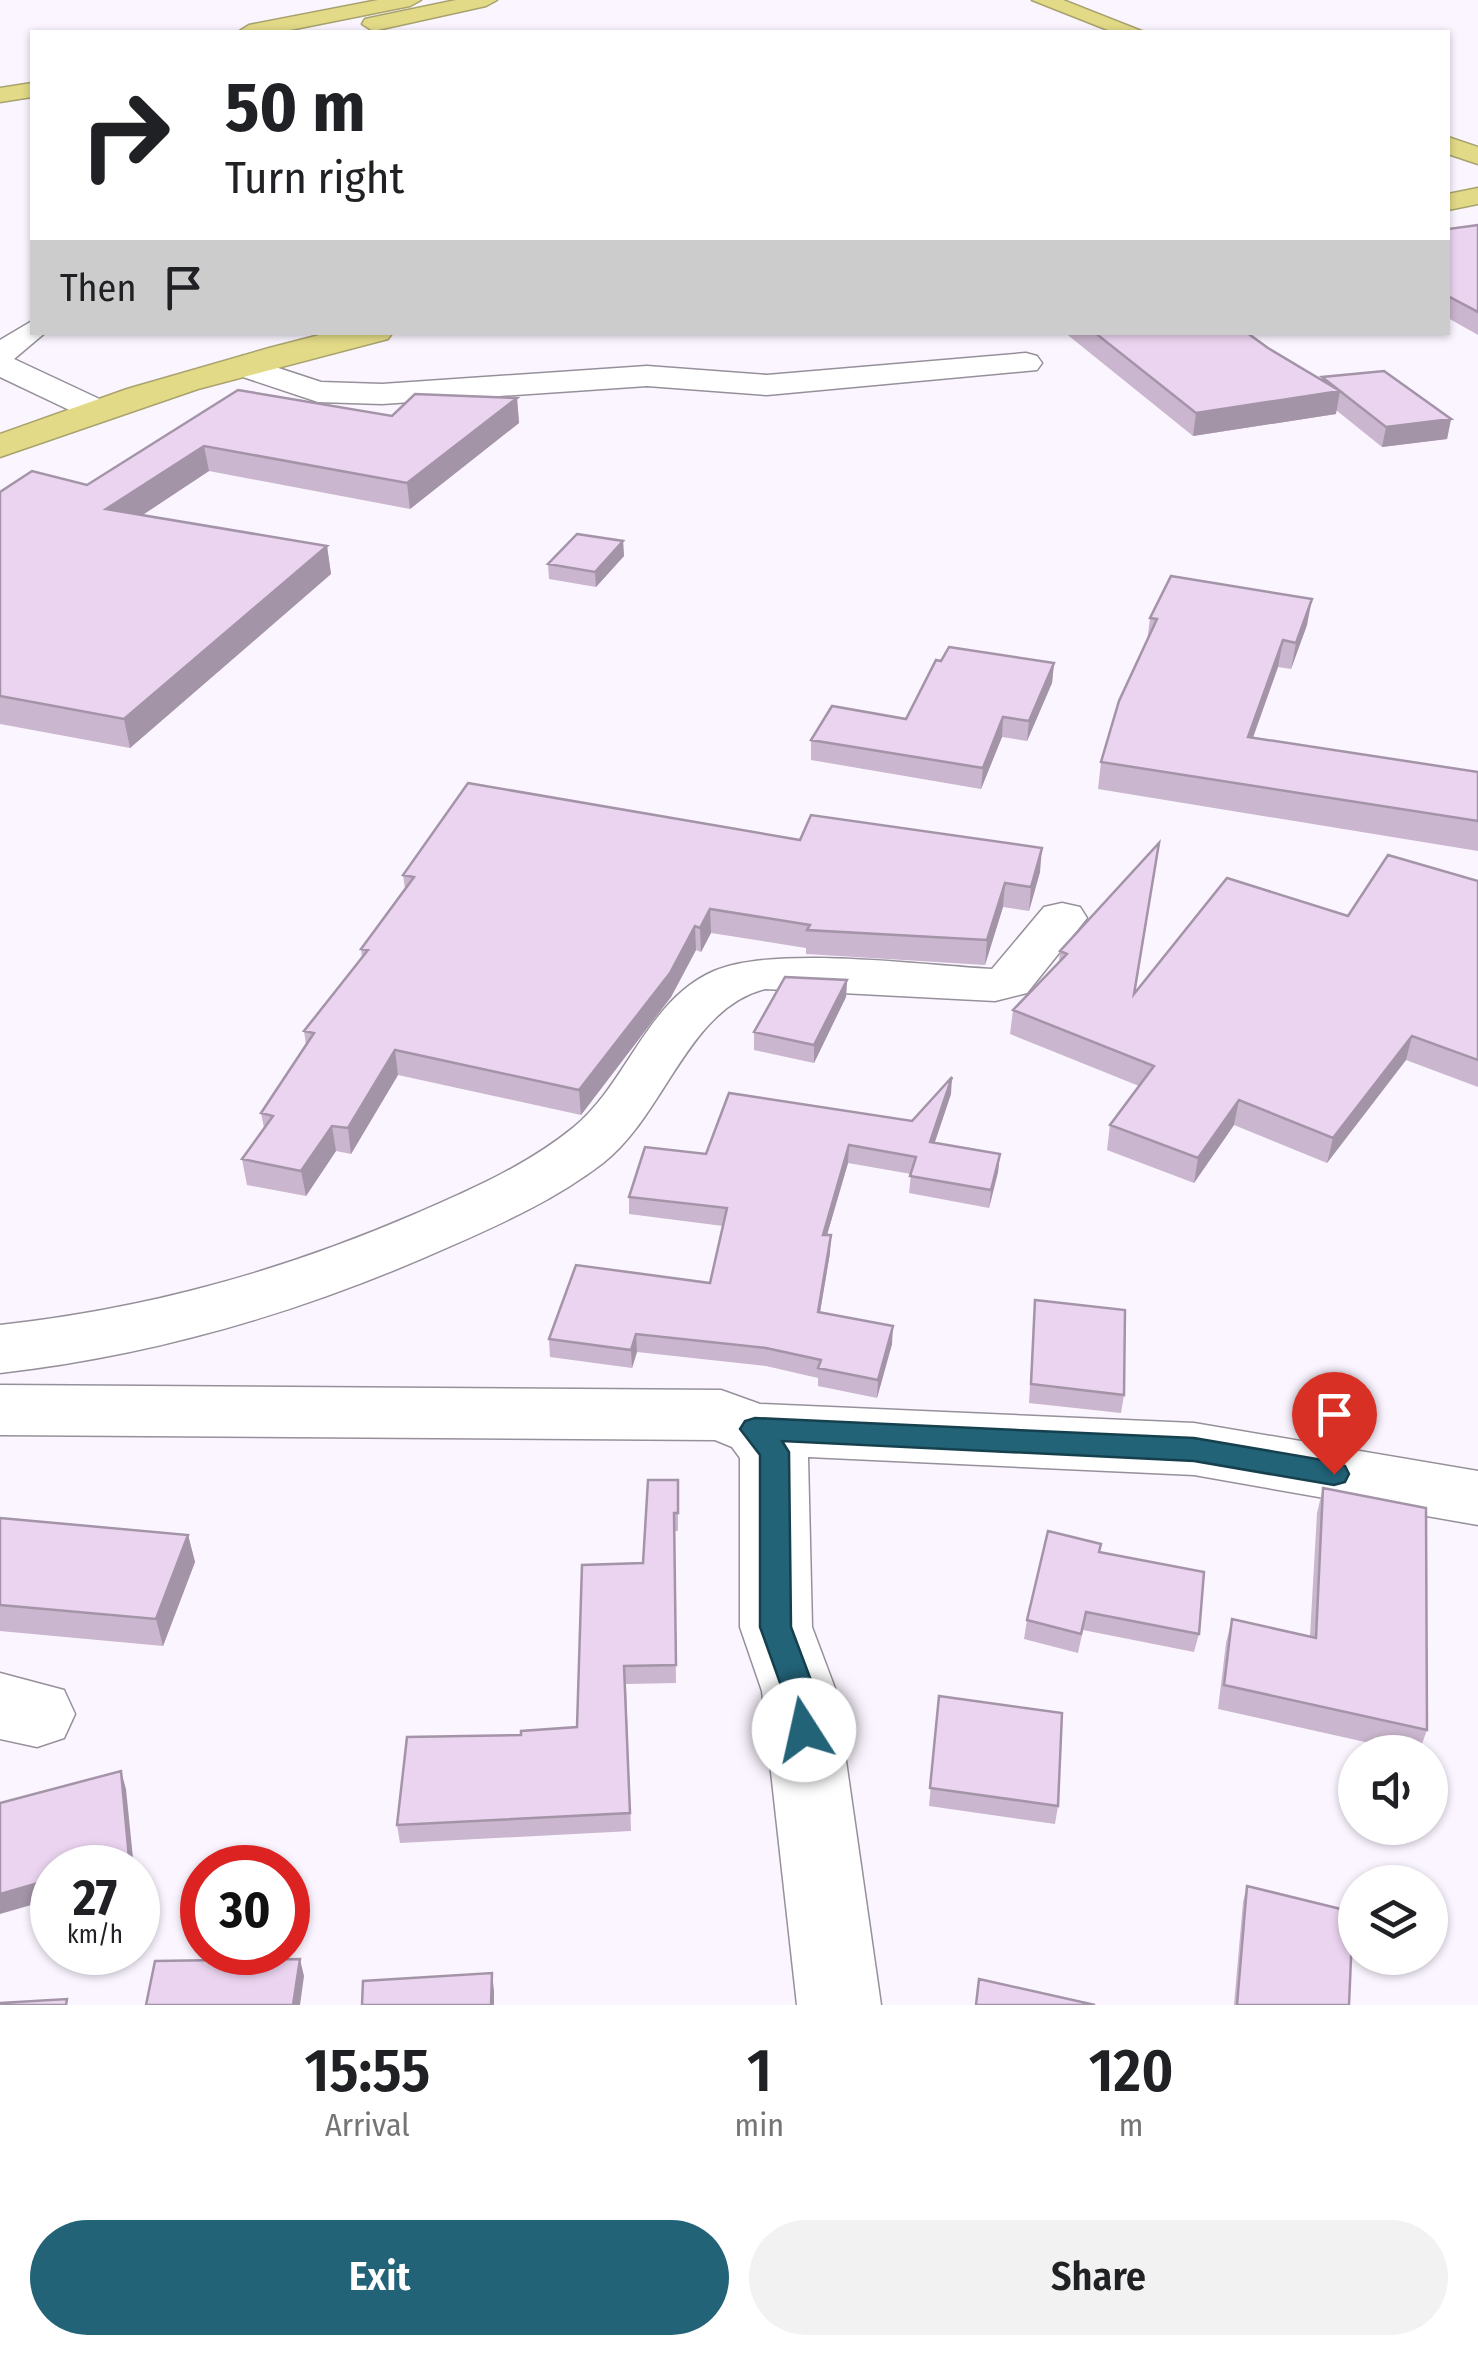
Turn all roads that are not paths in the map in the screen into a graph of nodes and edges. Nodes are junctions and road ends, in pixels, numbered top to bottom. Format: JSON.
{"nodes":[{"id":1,"x":410,"y":0,"type":"edge"},
{"id":2,"x":486,"y":0,"type":"edge"},
{"id":3,"x":1046,"y":1,"type":"edge"},
{"id":4,"x":259,"y":30,"type":"edge"},
{"id":5,"x":341,"y":30,"type":"edge"},
{"id":6,"x":1127,"y":30,"type":"edge"},
{"id":7,"x":30,"y":72,"type":"edge"},
{"id":8,"x":0,"y":78,"type":"edge"},
{"id":9,"x":30,"y":90,"type":"edge"},
{"id":10,"x":0,"y":95,"type":"edge"},
{"id":11,"x":30,"y":332,"type":"edge"},
{"id":12,"x":364,"y":335,"type":"edge"},
{"id":13,"x":0,"y":355,"type":"edge"},
{"id":14,"x":1026,"y":362,"type":"dead end"},
{"id":15,"x":0,"y":365,"type":"edge"},
{"id":16,"x":242,"y":366,"type":"junction"},
{"id":17,"x":96,"y":410,"type":"junction"},
{"id":18,"x":0,"y":446,"type":"edge"},
{"id":19,"x":1062,"y":918,"type":"dead end"},
{"id":20,"x":0,"y":1349,"type":"edge"},
{"id":21,"x":0,"y":1410,"type":"edge"},
{"id":22,"x":755,"y":1429,"type":"junction"},
{"id":23,"x":1478,"y":1498,"type":"edge"},
{"id":24,"x":839,"y":2005,"type":"edge"}],
"edges":[{"from":1,"to":4,"type":"highway"},
{"from":2,"to":5,"type":"highway"},
{"from":3,"to":6,"type":"highway"},
{"from":7,"to":8,"type":"highway"},
{"from":9,"to":10,"type":"highway"},
{"from":11,"to":13,"type":"street"},
{"from":12,"to":16,"type":"highway"},
{"from":14,"to":16,"type":"street"},
{"from":15,"to":17,"type":"street"},
{"from":16,"to":17,"type":"highway"},
{"from":17,"to":18,"type":"highway"},
{"from":19,"to":20,"type":"street"},
{"from":21,"to":22,"type":"street"},
{"from":22,"to":23,"type":"street"},
{"from":22,"to":24,"type":"street"}]}
